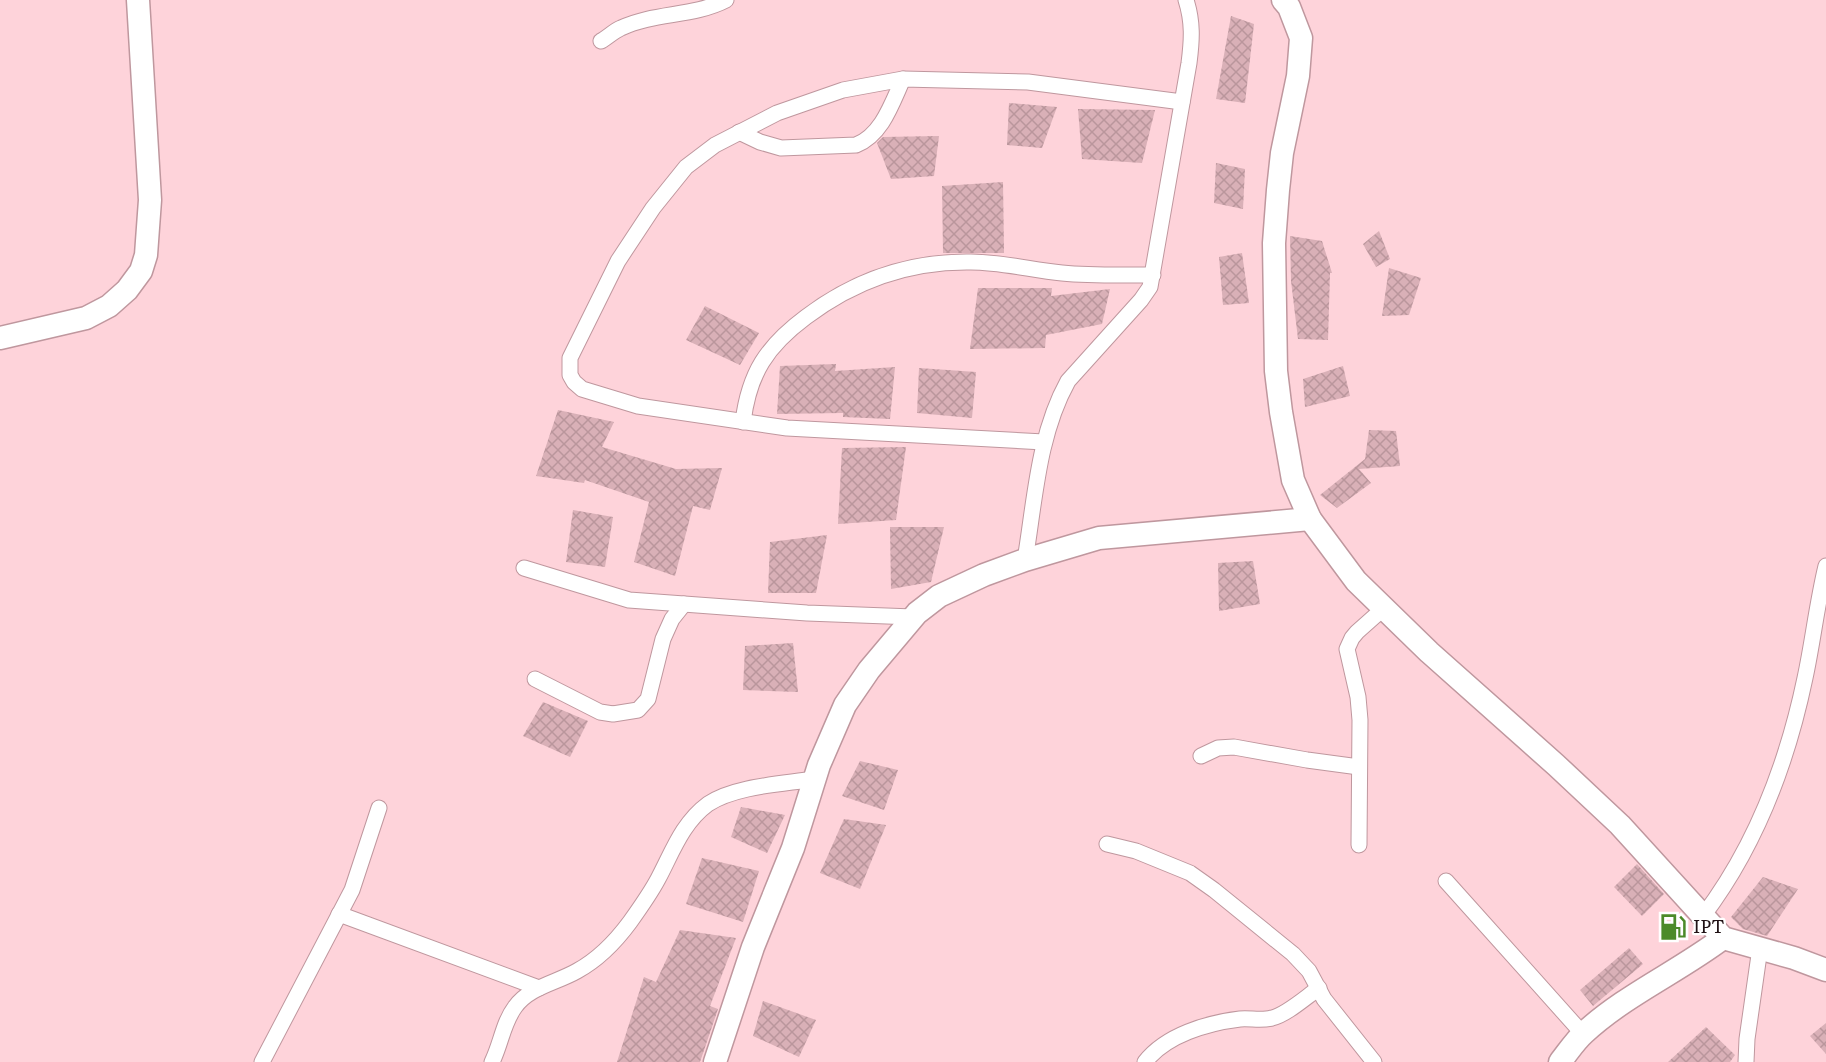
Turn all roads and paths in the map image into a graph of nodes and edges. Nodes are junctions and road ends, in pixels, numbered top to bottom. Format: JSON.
{"nodes":[{"id":1,"x":138,"y":0,"type":"edge"},
{"id":2,"x":726,"y":0,"type":"edge"},
{"id":3,"x":1186,"y":0,"type":"edge"},
{"id":4,"x":1292,"y":2,"type":"edge"},
{"id":5,"x":602,"y":42,"type":"dead end"},
{"id":6,"x":903,"y":79,"type":"junction"},
{"id":7,"x":1182,"y":102,"type":"junction"},
{"id":8,"x":739,"y":132,"type":"junction"},
{"id":9,"x":1153,"y":275,"type":"junction"},
{"id":10,"x":0,"y":338,"type":"edge"},
{"id":11,"x":742,"y":422,"type":"junction"},
{"id":12,"x":1044,"y":442,"type":"junction"},
{"id":13,"x":1310,"y":519,"type":"junction"},
{"id":14,"x":1025,"y":560,"type":"junction"},
{"id":15,"x":1826,"y":566,"type":"edge"},
{"id":16,"x":524,"y":568,"type":"dead end"},
{"id":17,"x":684,"y":604,"type":"junction"},
{"id":18,"x":1384,"y":608,"type":"junction"},
{"id":19,"x":913,"y":617,"type":"junction"},
{"id":20,"x":535,"y":679,"type":"dead end"},
{"id":21,"x":1201,"y":756,"type":"dead end"},
{"id":22,"x":1359,"y":767,"type":"junction"},
{"id":23,"x":814,"y":779,"type":"junction"},
{"id":24,"x":379,"y":808,"type":"dead end"},
{"id":25,"x":1107,"y":843,"type":"dead end"},
{"id":26,"x":1359,"y":845,"type":"dead end"},
{"id":27,"x":1446,"y":881,"type":"dead end"},
{"id":28,"x":339,"y":914,"type":"junction"},
{"id":29,"x":1703,"y":916,"type":"junction"},
{"id":30,"x":1723,"y":938,"type":"junction"},
{"id":31,"x":1760,"y":948,"type":"junction"},
{"id":32,"x":1826,"y":970,"type":"edge"},
{"id":33,"x":539,"y":988,"type":"junction"},
{"id":34,"x":1319,"y":988,"type":"junction"},
{"id":35,"x":1584,"y":1034,"type":"junction"},
{"id":36,"x":262,"y":1062,"type":"edge"},
{"id":37,"x":492,"y":1062,"type":"edge"},
{"id":38,"x":715,"y":1062,"type":"edge"},
{"id":39,"x":1145,"y":1062,"type":"edge"},
{"id":40,"x":1374,"y":1062,"type":"edge"},
{"id":41,"x":1560,"y":1062,"type":"edge"},
{"id":42,"x":1746,"y":1062,"type":"edge"}],
"edges":[{"from":1,"to":10,"type":"main road"},
{"from":2,"to":5,"type":"street"},
{"from":3,"to":7,"type":"street"},
{"from":4,"to":13,"type":"main road"},
{"from":6,"to":7,"type":"street"},
{"from":6,"to":8,"type":"street"},
{"from":6,"to":8,"type":"street"},
{"from":7,"to":9,"type":"street"},
{"from":8,"to":11,"type":"street"},
{"from":9,"to":11,"type":"street"},
{"from":9,"to":12,"type":"street"},
{"from":11,"to":12,"type":"street"},
{"from":12,"to":14,"type":"street"},
{"from":13,"to":14,"type":"main road"},
{"from":13,"to":18,"type":"main road"},
{"from":14,"to":19,"type":"main road"},
{"from":15,"to":29,"type":"street"},
{"from":16,"to":17,"type":"street"},
{"from":17,"to":19,"type":"street"},
{"from":17,"to":20,"type":"street"},
{"from":18,"to":22,"type":"street"},
{"from":18,"to":29,"type":"main road"},
{"from":19,"to":23,"type":"main road"},
{"from":21,"to":22,"type":"street"},
{"from":22,"to":26,"type":"street"},
{"from":23,"to":33,"type":"street"},
{"from":23,"to":38,"type":"main road"},
{"from":24,"to":28,"type":"street"},
{"from":25,"to":34,"type":"street"},
{"from":27,"to":35,"type":"street"},
{"from":28,"to":33,"type":"street"},
{"from":28,"to":36,"type":"street"},
{"from":29,"to":30,"type":"main road"},
{"from":30,"to":31,"type":"main road"},
{"from":30,"to":35,"type":"main road"},
{"from":31,"to":32,"type":"main road"},
{"from":31,"to":42,"type":"street"},
{"from":33,"to":37,"type":"street"},
{"from":34,"to":39,"type":"street"},
{"from":34,"to":40,"type":"street"},
{"from":35,"to":41,"type":"main road"}]}
